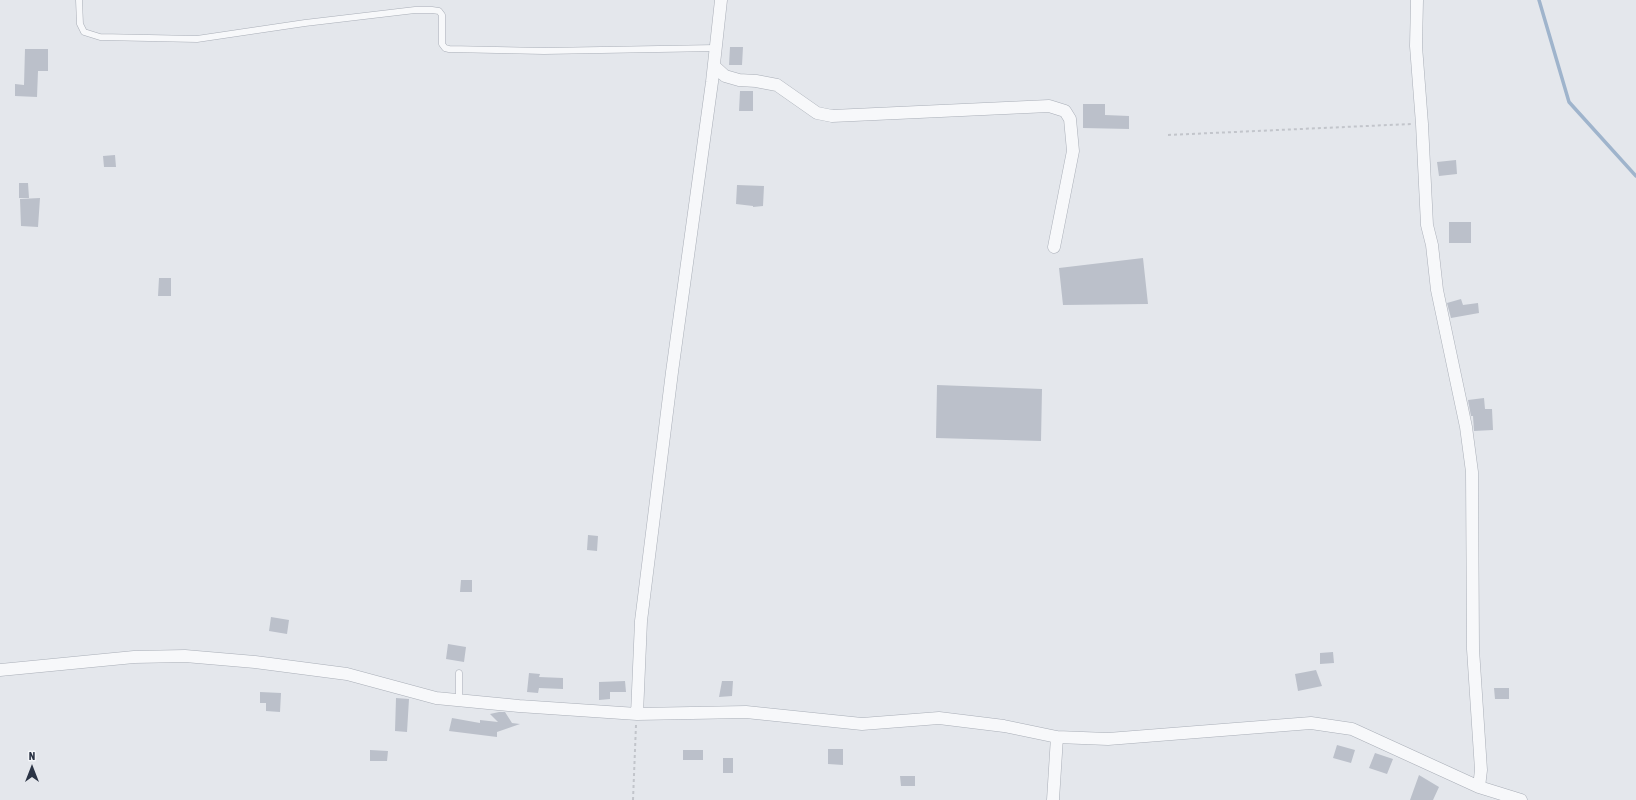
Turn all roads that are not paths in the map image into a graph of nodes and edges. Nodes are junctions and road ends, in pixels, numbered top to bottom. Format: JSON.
{"nodes":[{"id":1,"x":79,"y":0,"type":"edge"},
{"id":2,"x":721,"y":0,"type":"edge"},
{"id":3,"x":1417,"y":0,"type":"edge"},
{"id":4,"x":716,"y":48,"type":"junction"},
{"id":5,"x":714,"y":66,"type":"junction"},
{"id":6,"x":1054,"y":247,"type":"dead end"},
{"id":7,"x":0,"y":670,"type":"edge"},
{"id":8,"x":459,"y":673,"type":"dead end"},
{"id":9,"x":459,"y":700,"type":"junction"},
{"id":10,"x":637,"y":714,"type":"junction"},
{"id":11,"x":1057,"y":737,"type":"junction"},
{"id":12,"x":1479,"y":787,"type":"junction"},
{"id":13,"x":1053,"y":800,"type":"edge"},
{"id":14,"x":1521,"y":800,"type":"edge"}],
"edges":[{"from":1,"to":4,"type":"lane"},
{"from":2,"to":4,"type":"street"},
{"from":3,"to":12,"type":"street"},
{"from":4,"to":5,"type":"street"},
{"from":5,"to":6,"type":"street"},
{"from":5,"to":10,"type":"street"},
{"from":7,"to":9,"type":"street"},
{"from":8,"to":9,"type":"lane"},
{"from":9,"to":10,"type":"street"},
{"from":10,"to":11,"type":"street"},
{"from":11,"to":12,"type":"street"},
{"from":11,"to":13,"type":"street"},
{"from":12,"to":14,"type":"street"}]}
